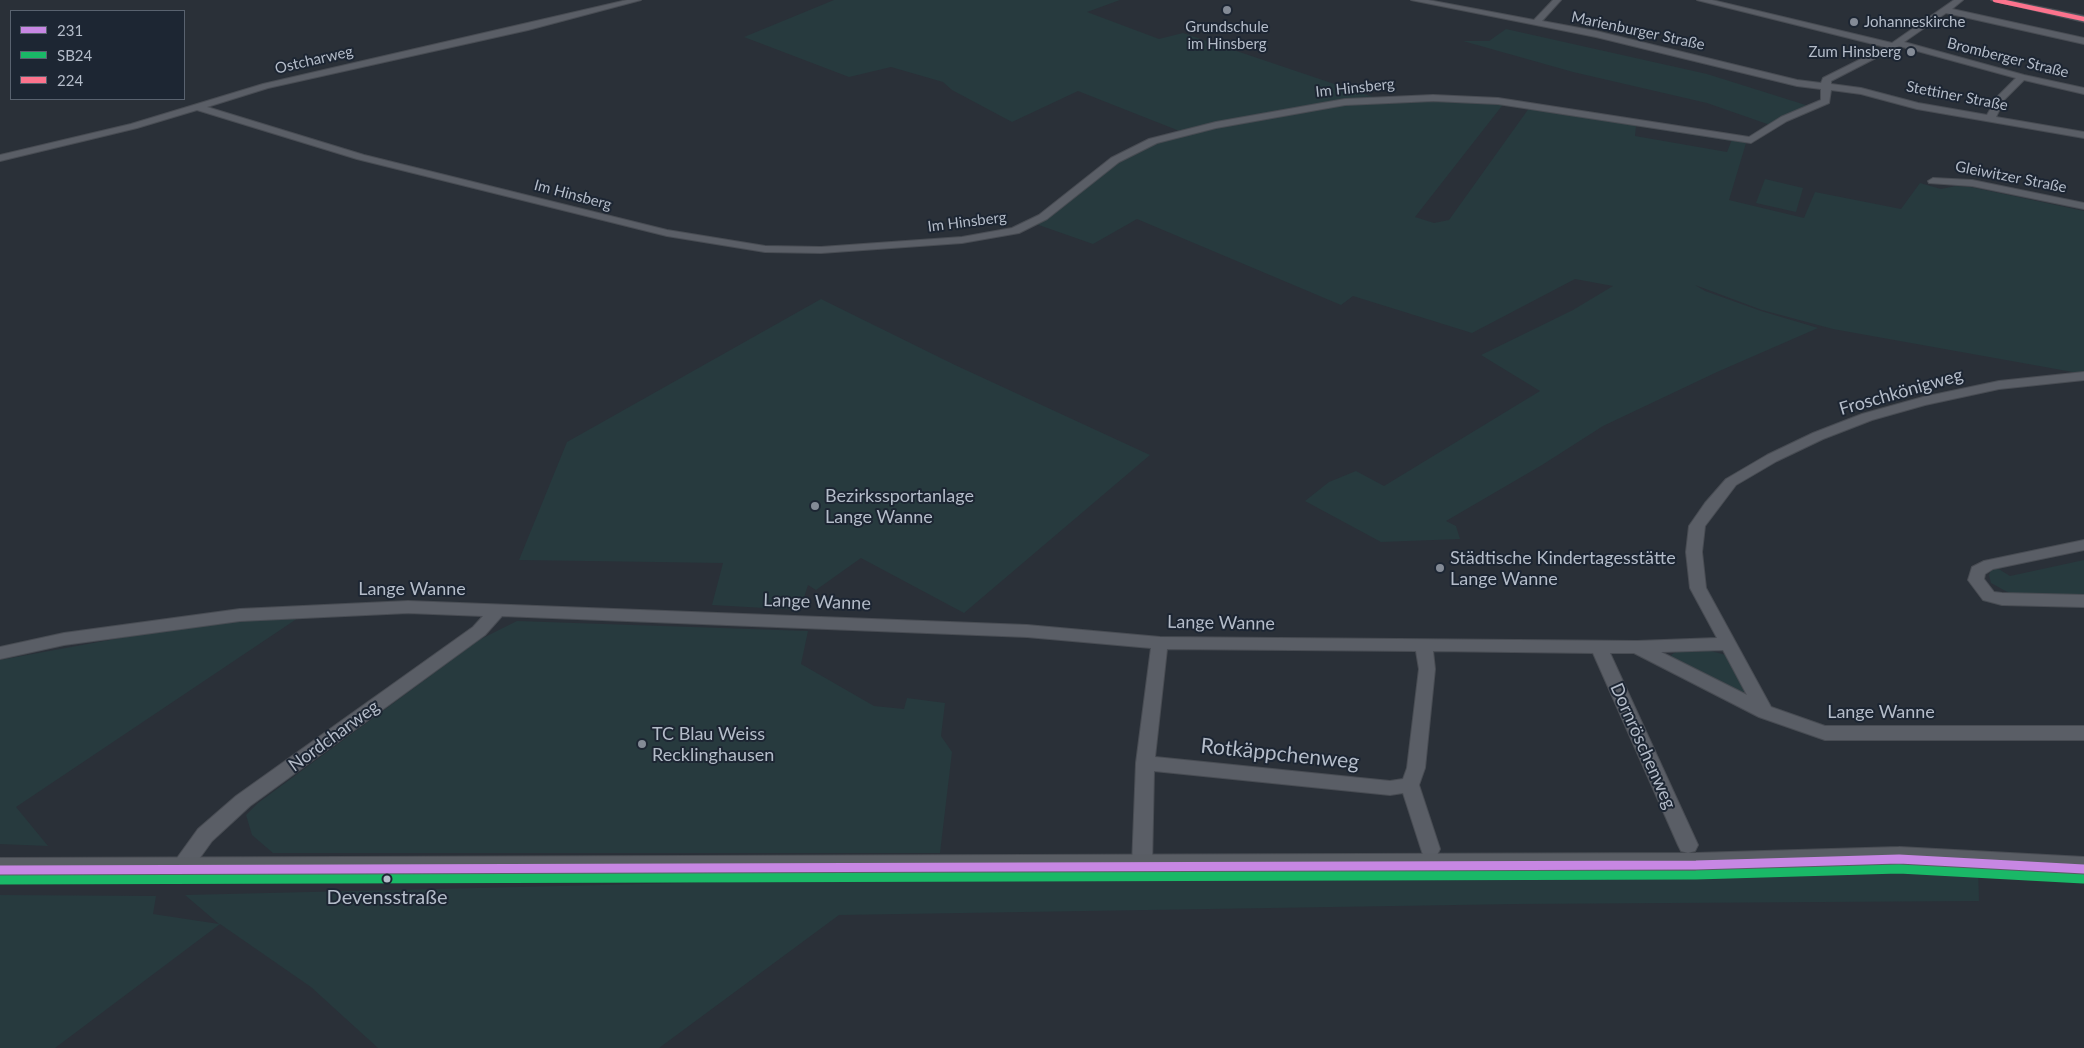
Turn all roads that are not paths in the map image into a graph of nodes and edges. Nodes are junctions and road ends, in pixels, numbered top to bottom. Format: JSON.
{"nodes":[{"id":1,"x":636,"y":0,"type":"edge"},
{"id":2,"x":1415,"y":0,"type":"edge"},
{"id":3,"x":1556,"y":0,"type":"edge"},
{"id":4,"x":1701,"y":0,"type":"edge"},
{"id":5,"x":1959,"y":0,"type":"edge"},
{"id":6,"x":1995,"y":0,"type":"edge"},
{"id":7,"x":1945,"y":10,"type":"junction"},
{"id":8,"x":2084,"y":19,"type":"edge"},
{"id":9,"x":1536,"y":24,"type":"junction"},
{"id":10,"x":2084,"y":41,"type":"edge"},
{"id":11,"x":1895,"y":44,"type":"junction"},
{"id":12,"x":2022,"y":77,"type":"junction"},
{"id":13,"x":1826,"y":86,"type":"junction"},
{"id":14,"x":2084,"y":91,"type":"edge"},
{"id":15,"x":200,"y":108,"type":"junction"},
{"id":16,"x":1990,"y":118,"type":"junction"},
{"id":17,"x":2084,"y":135,"type":"edge"},
{"id":18,"x":0,"y":158,"type":"edge"},
{"id":19,"x":1933,"y":180,"type":"dead end"},
{"id":20,"x":2084,"y":206,"type":"edge"},
{"id":21,"x":2083,"y":377,"type":"edge"},
{"id":22,"x":2084,"y":545,"type":"edge"},
{"id":23,"x":2084,"y":601,"type":"edge"},
{"id":24,"x":498,"y":610,"type":"junction"},
{"id":25,"x":1729,"y":644,"type":"junction"},
{"id":26,"x":1424,"y":646,"type":"junction"},
{"id":27,"x":1599,"y":647,"type":"junction"},
{"id":28,"x":1636,"y":647,"type":"junction"},
{"id":29,"x":1159,"y":649,"type":"dead end"},
{"id":30,"x":0,"y":653,"type":"edge"},
{"id":31,"x":1766,"y":712,"type":"junction"},
{"id":32,"x":2084,"y":733,"type":"edge"},
{"id":33,"x":1145,"y":763,"type":"junction"},
{"id":34,"x":1410,"y":785,"type":"junction"},
{"id":35,"x":1688,"y":845,"type":"dead end"},
{"id":36,"x":1430,"y":849,"type":"dead end"},
{"id":37,"x":1142,"y":866,"type":"junction"},
{"id":38,"x":2084,"y":869,"type":"edge"},
{"id":39,"x":0,"y":870,"type":"edge"},
{"id":40,"x":179,"y":871,"type":"junction"}],
"edges":[{"from":1,"to":15,"type":"street","name":"Ostcharweg"},
{"from":2,"to":9,"type":"street","name":"Marienburger Straße"},
{"from":3,"to":9,"type":"street"},
{"from":4,"to":11,"type":"street","name":"Bromberger Straße"},
{"from":5,"to":7,"type":"street"},
{"from":6,"to":8,"type":"street"},
{"from":7,"to":10,"type":"street"},
{"from":7,"to":11,"type":"street"},
{"from":9,"to":13,"type":"street","name":"Marienburger Straße"},
{"from":11,"to":12,"type":"street","name":"Bromberger Straße"},
{"from":11,"to":13,"type":"street"},
{"from":12,"to":14,"type":"street","name":"Bromberger Straße"},
{"from":12,"to":16,"type":"street"},
{"from":13,"to":15,"type":"street","name":"Im Hinsberg"},
{"from":13,"to":16,"type":"street","name":"Stettiner Straße"},
{"from":15,"to":18,"type":"street","name":"Ostcharweg"},
{"from":16,"to":17,"type":"street","name":"Stettiner Straße"},
{"from":19,"to":20,"type":"street","name":"Gleiwitzer Straße"},
{"from":21,"to":25,"type":"street","name":"Froschkönigweg"},
{"from":22,"to":23,"type":"street"},
{"from":24,"to":26,"type":"street","name":"Lange Wanne"},
{"from":24,"to":30,"type":"street","name":"Lange Wanne"},
{"from":24,"to":40,"type":"street","name":"Nordcharweg"},
{"from":25,"to":28,"type":"street","name":"Lange Wanne"},
{"from":25,"to":31,"type":"street","name":"Froschkönigweg"},
{"from":26,"to":27,"type":"street","name":"Lange Wanne"},
{"from":26,"to":34,"type":"street"},
{"from":27,"to":28,"type":"street","name":"Lange Wanne"},
{"from":27,"to":35,"type":"street","name":"Dornröschenweg"},
{"from":28,"to":31,"type":"street","name":"Lange Wanne"},
{"from":29,"to":33,"type":"street"},
{"from":31,"to":32,"type":"street","name":"Lange Wanne"},
{"from":33,"to":34,"type":"street","name":"Rotkäppchenweg"},
{"from":33,"to":37,"type":"street"},
{"from":34,"to":36,"type":"street"},
{"from":37,"to":38,"type":"main road"},
{"from":37,"to":40,"type":"main road"},
{"from":39,"to":40,"type":"main road"}]}
